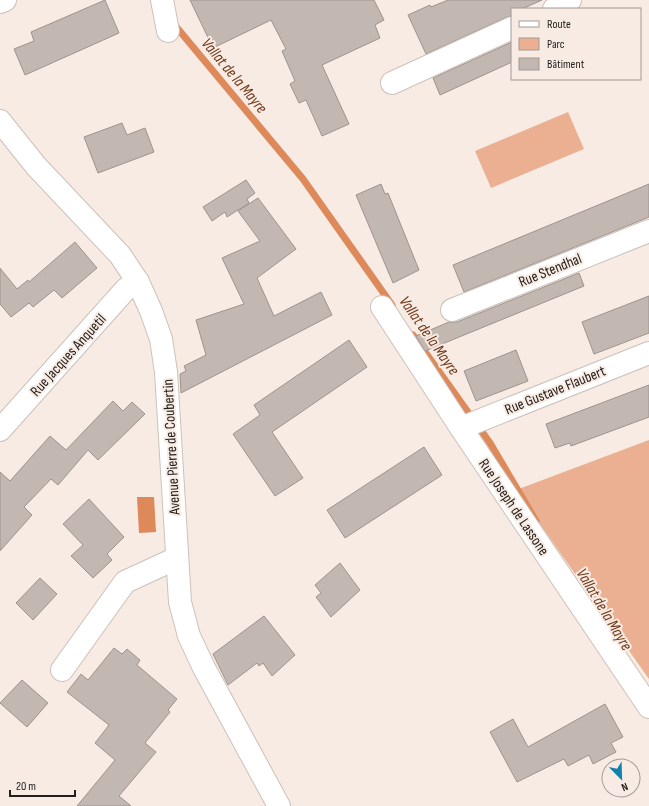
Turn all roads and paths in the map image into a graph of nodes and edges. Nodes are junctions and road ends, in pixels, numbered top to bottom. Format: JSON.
{"nodes":[{"id":1,"x":6,"y":0,"type":"edge"},
{"id":2,"x":162,"y":0,"type":"edge"},
{"id":3,"x":570,"y":0,"type":"edge"},
{"id":4,"x":0,"y":2,"type":"edge"},
{"id":5,"x":556,"y":8,"type":"edge"},
{"id":6,"x":511,"y":28,"type":"edge"},
{"id":7,"x":168,"y":31,"type":"dead end"},
{"id":8,"x":392,"y":83,"type":"dead end"},
{"id":9,"x":0,"y":121,"type":"edge"},
{"id":10,"x":649,"y":231,"type":"edge"},
{"id":11,"x":138,"y":282,"type":"junction"},
{"id":12,"x":382,"y":307,"type":"dead end"},
{"id":13,"x":452,"y":310,"type":"dead end"},
{"id":14,"x":649,"y":353,"type":"edge"},
{"id":15,"x":461,"y":428,"type":"junction"},
{"id":16,"x":0,"y":430,"type":"edge"},
{"id":17,"x":177,"y":558,"type":"junction"},
{"id":18,"x":62,"y":670,"type":"dead end"},
{"id":19,"x":649,"y":707,"type":"edge"},
{"id":20,"x":280,"y":806,"type":"edge"}],
"edges":[{"from":1,"to":4,"type":"street"},
{"from":2,"to":7,"type":"street"},
{"from":3,"to":5,"type":"street"},
{"from":6,"to":8,"type":"street"},
{"from":9,"to":11,"type":"street","name":"Avenue Pierre de Coubertin"},
{"from":10,"to":13,"type":"street","name":"Rue Stendhal"},
{"from":11,"to":16,"type":"street","name":"Rue Jacques Anquetil"},
{"from":11,"to":17,"type":"street","name":"Avenue Pierre de Coubertin"},
{"from":12,"to":15,"type":"street","name":"Rue Joseph de Lassone"},
{"from":14,"to":15,"type":"street","name":"Rue Gustave Flaubert"},
{"from":15,"to":19,"type":"street","name":"Rue Joseph de Lassone"},
{"from":17,"to":18,"type":"street"},
{"from":17,"to":20,"type":"street","name":"Avenue Pierre de Coubertin"}]}
